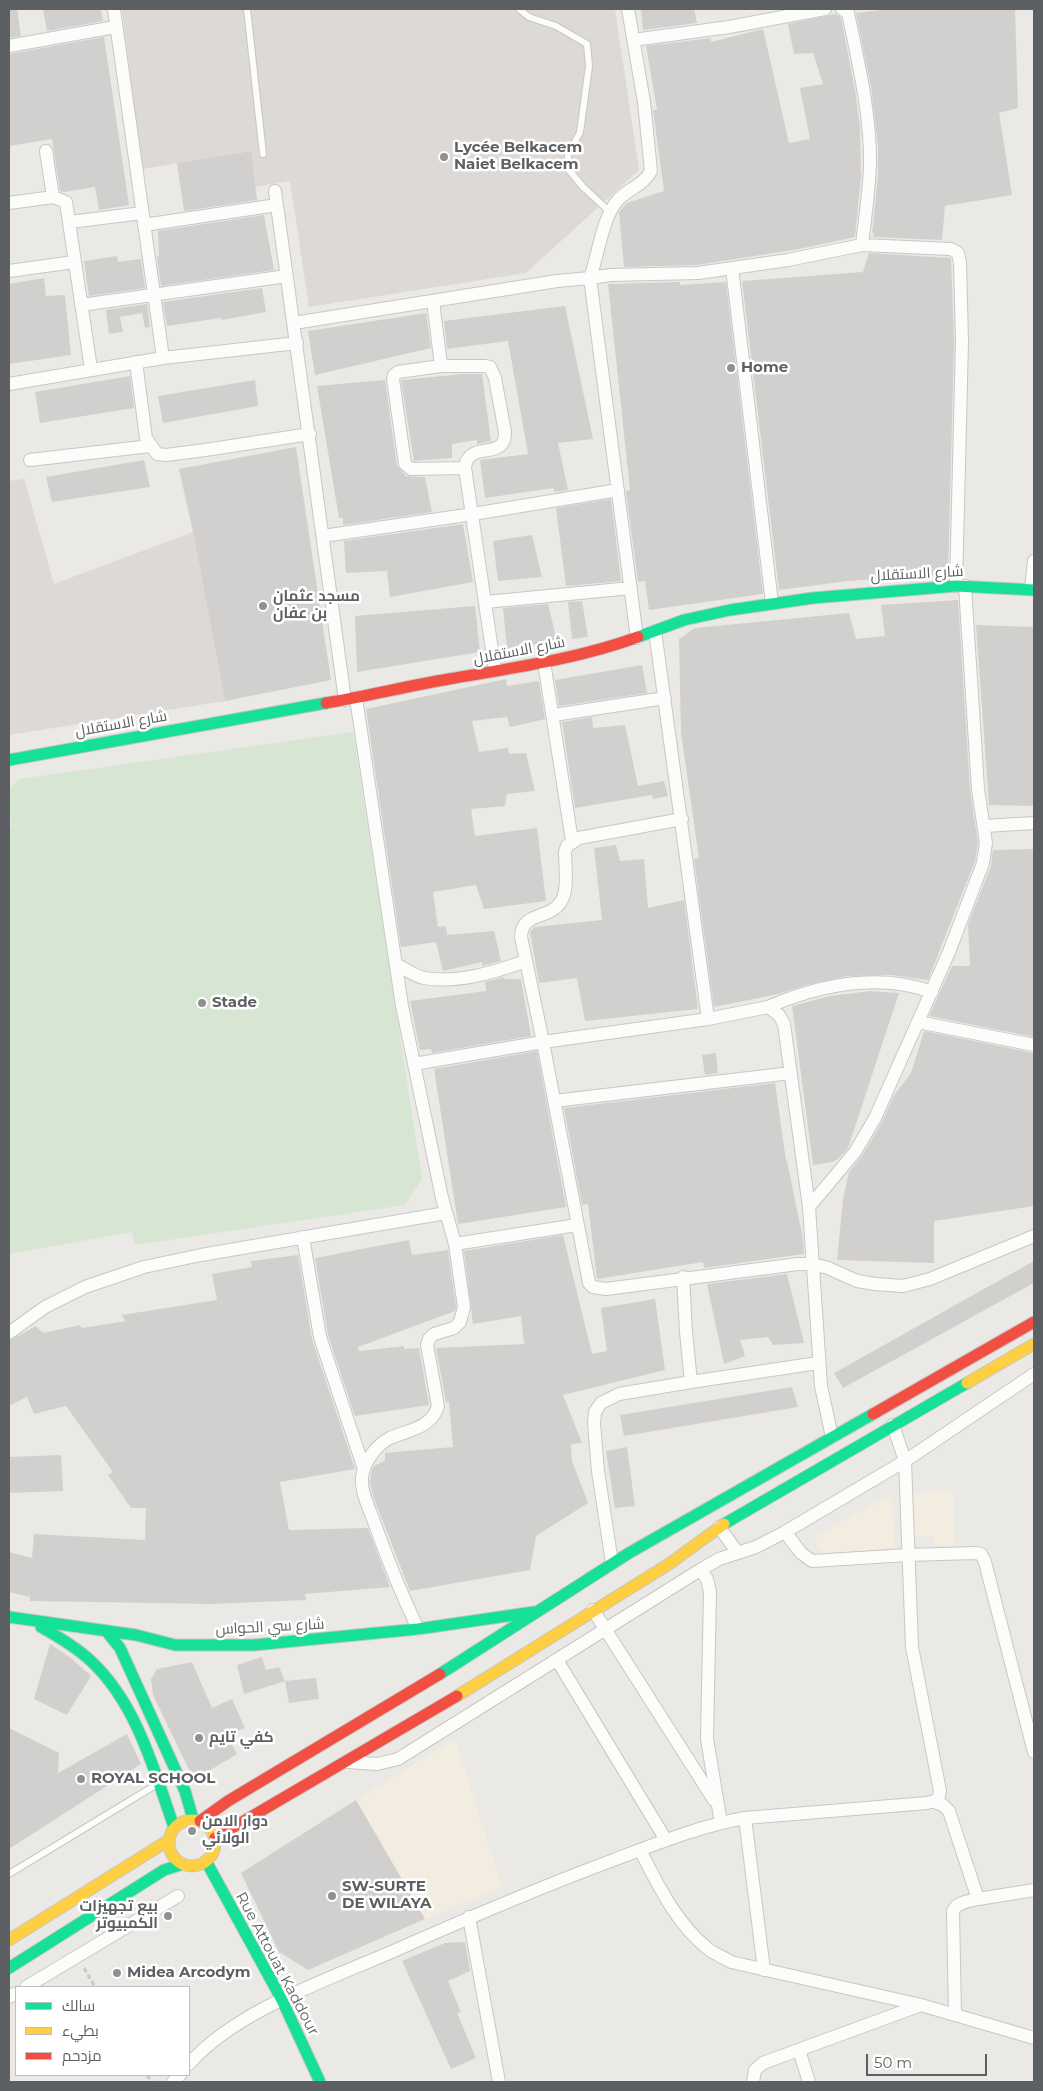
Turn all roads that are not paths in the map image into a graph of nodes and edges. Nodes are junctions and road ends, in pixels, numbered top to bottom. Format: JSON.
{"nodes":[{"id":1,"x":114,"y":9,"type":"edge"},
{"id":2,"x":247,"y":9,"type":"edge"},
{"id":3,"x":519,"y":9,"type":"edge"},
{"id":4,"x":628,"y":9,"type":"edge"},
{"id":5,"x":825,"y":9,"type":"edge"},
{"id":6,"x":842,"y":9,"type":"edge"},
{"id":7,"x":115,"y":27,"type":"junction"},
{"id":8,"x":633,"y":40,"type":"junction"},
{"id":9,"x":9,"y":46,"type":"edge"},
{"id":10,"x":46,"y":151,"type":"dead end"},
{"id":11,"x":263,"y":154,"type":"dead end"},
{"id":12,"x":275,"y":191,"type":"dead end"},
{"id":13,"x":53,"y":196,"type":"junction"},
{"id":14,"x":9,"y":203,"type":"edge"},
{"id":15,"x":277,"y":205,"type":"junction"},
{"id":16,"x":610,"y":212,"type":"junction"},
{"id":17,"x":143,"y":219,"type":"junction"},
{"id":18,"x":70,"y":222,"type":"junction"},
{"id":19,"x":862,"y":245,"type":"junction"},
{"id":20,"x":74,"y":262,"type":"junction"},
{"id":21,"x":732,"y":268,"type":"junction"},
{"id":22,"x":9,"y":271,"type":"edge"},
{"id":23,"x":287,"y":276,"type":"junction"},
{"id":24,"x":590,"y":278,"type":"junction"},
{"id":25,"x":155,"y":294,"type":"junction"},
{"id":26,"x":433,"y":301,"type":"junction"},
{"id":27,"x":81,"y":305,"type":"junction"},
{"id":28,"x":294,"y":323,"type":"junction"},
{"id":29,"x":296,"y":343,"type":"junction"},
{"id":30,"x":164,"y":358,"type":"junction"},
{"id":31,"x":136,"y":362,"type":"junction"},
{"id":32,"x":442,"y":366,"type":"junction"},
{"id":33,"x":91,"y":369,"type":"junction"},
{"id":34,"x":9,"y":384,"type":"edge"},
{"id":35,"x":310,"y":434,"type":"junction"},
{"id":36,"x":150,"y":446,"type":"junction"},
{"id":37,"x":30,"y":460,"type":"dead end"},
{"id":38,"x":465,"y":468,"type":"junction"},
{"id":39,"x":618,"y":490,"type":"junction"},
{"id":40,"x":473,"y":514,"type":"junction"},
{"id":41,"x":323,"y":536,"type":"junction"},
{"id":42,"x":1034,"y":561,"type":"edge"},
{"id":43,"x":961,"y":586,"type":"junction"},
{"id":44,"x":630,"y":588,"type":"junction"},
{"id":45,"x":1033,"y":590,"type":"edge"},
{"id":46,"x":486,"y":602,"type":"junction"},
{"id":47,"x":772,"y":603,"type":"junction"},
{"id":48,"x":655,"y":631,"type":"junction"},
{"id":49,"x":637,"y":638,"type":"junction"},
{"id":50,"x":544,"y":662,"type":"junction"},
{"id":51,"x":495,"y":670,"type":"junction"},
{"id":52,"x":665,"y":698,"type":"junction"},
{"id":53,"x":350,"y":699,"type":"junction"},
{"id":54,"x":554,"y":715,"type":"junction"},
{"id":55,"x":9,"y":760,"type":"edge"},
{"id":56,"x":682,"y":819,"type":"junction"},
{"id":57,"x":1034,"y":823,"type":"edge"},
{"id":58,"x":984,"y":826,"type":"junction"},
{"id":59,"x":572,"y":841,"type":"junction"},
{"id":60,"x":526,"y":961,"type":"junction"},
{"id":61,"x":396,"y":964,"type":"junction"},
{"id":62,"x":932,"y":992,"type":"junction"},
{"id":63,"x":768,"y":1007,"type":"junction"},
{"id":64,"x":708,"y":1019,"type":"junction"},
{"id":65,"x":918,"y":1022,"type":"junction"},
{"id":66,"x":543,"y":1042,"type":"junction"},
{"id":67,"x":1034,"y":1045,"type":"edge"},
{"id":68,"x":414,"y":1064,"type":"junction"},
{"id":69,"x":791,"y":1073,"type":"junction"},
{"id":70,"x":554,"y":1101,"type":"junction"},
{"id":71,"x":809,"y":1207,"type":"junction"},
{"id":72,"x":446,"y":1213,"type":"junction"},
{"id":73,"x":578,"y":1225,"type":"junction"},
{"id":74,"x":1034,"y":1236,"type":"edge"},
{"id":75,"x":303,"y":1237,"type":"junction"},
{"id":76,"x":456,"y":1244,"type":"junction"},
{"id":77,"x":814,"y":1264,"type":"junction"},
{"id":78,"x":684,"y":1277,"type":"junction"},
{"id":79,"x":1034,"y":1322,"type":"edge"},
{"id":80,"x":9,"y":1333,"type":"edge"},
{"id":81,"x":1034,"y":1344,"type":"edge"},
{"id":82,"x":818,"y":1364,"type":"junction"},
{"id":83,"x":1034,"y":1374,"type":"edge"},
{"id":84,"x":691,"y":1382,"type":"junction"},
{"id":85,"x":893,"y":1425,"type":"junction"},
{"id":86,"x":832,"y":1437,"type":"junction"},
{"id":87,"x":905,"y":1462,"type":"junction"},
{"id":88,"x":364,"y":1468,"type":"junction"},
{"id":89,"x":719,"y":1527,"type":"junction"},
{"id":90,"x":785,"y":1532,"type":"junction"},
{"id":91,"x":738,"y":1552,"type":"junction"},
{"id":92,"x":907,"y":1554,"type":"junction"},
{"id":93,"x":612,"y":1563,"type":"junction"},
{"id":94,"x":700,"y":1570,"type":"junction"},
{"id":95,"x":593,"y":1610,"type":"junction"},
{"id":96,"x":534,"y":1612,"type":"junction"},
{"id":97,"x":9,"y":1617,"type":"edge"},
{"id":98,"x":30,"y":1621,"type":"junction"},
{"id":99,"x":418,"y":1629,"type":"junction"},
{"id":100,"x":605,"y":1629,"type":"junction"},
{"id":101,"x":106,"y":1632,"type":"junction"},
{"id":102,"x":557,"y":1660,"type":"junction"},
{"id":103,"x":1034,"y":1752,"type":"edge"},
{"id":104,"x":348,"y":1762,"type":"junction"},
{"id":105,"x":160,"y":1783,"type":"junction"},
{"id":106,"x":934,"y":1802,"type":"junction"},
{"id":107,"x":717,"y":1804,"type":"junction"},
{"id":108,"x":745,"y":1818,"type":"junction"},
{"id":109,"x":197,"y":1820,"type":"junction"},
{"id":110,"x":720,"y":1823,"type":"junction"},
{"id":111,"x":174,"y":1827,"type":"junction"},
{"id":112,"x":214,"y":1838,"type":"junction"},
{"id":113,"x":168,"y":1840,"type":"junction"},
{"id":114,"x":666,"y":1840,"type":"junction"},
{"id":115,"x":640,"y":1850,"type":"junction"},
{"id":116,"x":206,"y":1861,"type":"junction"},
{"id":117,"x":183,"y":1864,"type":"junction"},
{"id":118,"x":9,"y":1874,"type":"edge"},
{"id":119,"x":1034,"y":1890,"type":"edge"},
{"id":120,"x":178,"y":1896,"type":"dead end"},
{"id":121,"x":978,"y":1898,"type":"junction"},
{"id":122,"x":469,"y":1917,"type":"junction"},
{"id":123,"x":9,"y":1940,"type":"edge"},
{"id":124,"x":9,"y":1968,"type":"edge"},
{"id":125,"x":764,"y":1970,"type":"junction"},
{"id":126,"x":28,"y":1986,"type":"edge"},
{"id":127,"x":282,"y":2000,"type":"junction"},
{"id":128,"x":921,"y":2005,"type":"junction"},
{"id":129,"x":954,"y":2014,"type":"junction"},
{"id":130,"x":1034,"y":2038,"type":"edge"},
{"id":131,"x":799,"y":2050,"type":"junction"},
{"id":132,"x":190,"y":2063,"type":"edge"},
{"id":133,"x":320,"y":2082,"type":"edge"},
{"id":134,"x":499,"y":2082,"type":"edge"},
{"id":135,"x":753,"y":2082,"type":"edge"},
{"id":136,"x":810,"y":2082,"type":"edge"}],
"edges":[{"from":1,"to":7,"type":"street"},
{"from":2,"to":11,"type":"lane"},
{"from":3,"to":16,"type":"lane"},
{"from":4,"to":8,"type":"street"},
{"from":5,"to":8,"type":"street"},
{"from":6,"to":19,"type":"street"},
{"from":7,"to":9,"type":"street"},
{"from":7,"to":17,"type":"street"},
{"from":8,"to":16,"type":"street"},
{"from":10,"to":13,"type":"street"},
{"from":12,"to":15,"type":"street"},
{"from":13,"to":14,"type":"street"},
{"from":13,"to":18,"type":"street"},
{"from":15,"to":17,"type":"street"},
{"from":15,"to":23,"type":"street"},
{"from":16,"to":24,"type":"street"},
{"from":17,"to":18,"type":"street"},
{"from":17,"to":25,"type":"street"},
{"from":18,"to":20,"type":"street"},
{"from":19,"to":21,"type":"street"},
{"from":19,"to":43,"type":"street"},
{"from":20,"to":22,"type":"street"},
{"from":20,"to":27,"type":"street"},
{"from":21,"to":24,"type":"street"},
{"from":21,"to":47,"type":"street"},
{"from":23,"to":25,"type":"street"},
{"from":23,"to":28,"type":"street"},
{"from":24,"to":26,"type":"street"},
{"from":24,"to":39,"type":"street"},
{"from":25,"to":27,"type":"street"},
{"from":25,"to":30,"type":"street"},
{"from":26,"to":28,"type":"street"},
{"from":26,"to":32,"type":"street"},
{"from":27,"to":33,"type":"street"},
{"from":28,"to":29,"type":"street"},
{"from":29,"to":30,"type":"street"},
{"from":29,"to":35,"type":"street"},
{"from":30,"to":31,"type":"street"},
{"from":31,"to":33,"type":"street"},
{"from":31,"to":36,"type":"street"},
{"from":32,"to":38,"type":"street"},
{"from":32,"to":38,"type":"street"},
{"from":33,"to":34,"type":"street"},
{"from":35,"to":36,"type":"street"},
{"from":35,"to":41,"type":"street"},
{"from":36,"to":37,"type":"street"},
{"from":38,"to":40,"type":"street"},
{"from":39,"to":40,"type":"street"},
{"from":39,"to":44,"type":"street"},
{"from":40,"to":41,"type":"street"},
{"from":40,"to":46,"type":"street"},
{"from":41,"to":53,"type":"street"},
{"from":42,"to":45,"type":"street"},
{"from":43,"to":45,"type":"main road","name":"شارع الاستقلال"},
{"from":43,"to":47,"type":"main road","name":"شارع الاستقلال"},
{"from":43,"to":58,"type":"street"},
{"from":44,"to":46,"type":"street"},
{"from":44,"to":49,"type":"street"},
{"from":46,"to":51,"type":"street"},
{"from":47,"to":48,"type":"main road","name":"شارع الاستقلال"},
{"from":48,"to":49,"type":"main road","name":"شارع الاستقلال"},
{"from":48,"to":52,"type":"street"},
{"from":49,"to":50,"type":"main road","name":"شارع الاستقلال"},
{"from":50,"to":51,"type":"main road","name":"شارع الاستقلال"},
{"from":50,"to":54,"type":"street"},
{"from":51,"to":53,"type":"main road","name":"شارع الاستقلال"},
{"from":52,"to":54,"type":"street"},
{"from":52,"to":56,"type":"street"},
{"from":53,"to":55,"type":"main road","name":"شارع الاستقلال"},
{"from":53,"to":61,"type":"street"},
{"from":54,"to":59,"type":"street"},
{"from":56,"to":59,"type":"street"},
{"from":56,"to":64,"type":"street"},
{"from":57,"to":58,"type":"street"},
{"from":58,"to":62,"type":"street"},
{"from":59,"to":60,"type":"street"},
{"from":60,"to":61,"type":"street"},
{"from":60,"to":66,"type":"street"},
{"from":61,"to":68,"type":"street"},
{"from":62,"to":63,"type":"street"},
{"from":62,"to":65,"type":"street"},
{"from":63,"to":64,"type":"street"},
{"from":63,"to":69,"type":"street"},
{"from":64,"to":66,"type":"street"},
{"from":65,"to":67,"type":"street"},
{"from":65,"to":71,"type":"street"},
{"from":66,"to":68,"type":"street"},
{"from":66,"to":70,"type":"street"},
{"from":68,"to":72,"type":"street"},
{"from":69,"to":70,"type":"street"},
{"from":69,"to":71,"type":"street"},
{"from":70,"to":73,"type":"street"},
{"from":71,"to":77,"type":"street"},
{"from":72,"to":75,"type":"street"},
{"from":72,"to":76,"type":"street"},
{"from":73,"to":76,"type":"street"},
{"from":73,"to":78,"type":"street"},
{"from":74,"to":77,"type":"street"},
{"from":75,"to":80,"type":"street"},
{"from":75,"to":88,"type":"street"},
{"from":76,"to":88,"type":"street"},
{"from":77,"to":78,"type":"street"},
{"from":77,"to":82,"type":"street"},
{"from":78,"to":84,"type":"street"},
{"from":79,"to":86,"type":"main road"},
{"from":81,"to":85,"type":"main road"},
{"from":82,"to":84,"type":"street"},
{"from":82,"to":86,"type":"street"},
{"from":83,"to":87,"type":"street"},
{"from":84,"to":93,"type":"street"},
{"from":85,"to":87,"type":"street"},
{"from":85,"to":89,"type":"main road"},
{"from":86,"to":93,"type":"main road"},
{"from":87,"to":90,"type":"street"},
{"from":87,"to":92,"type":"street"},
{"from":88,"to":99,"type":"street"},
{"from":89,"to":91,"type":"street"},
{"from":89,"to":95,"type":"main road"},
{"from":90,"to":91,"type":"street"},
{"from":90,"to":92,"type":"street"},
{"from":91,"to":94,"type":"street"},
{"from":92,"to":103,"type":"street"},
{"from":92,"to":106,"type":"street"},
{"from":93,"to":96,"type":"main road"},
{"from":94,"to":100,"type":"street"},
{"from":94,"to":107,"type":"street"},
{"from":95,"to":100,"type":"street"},
{"from":95,"to":104,"type":"main road"},
{"from":96,"to":99,"type":"main road","name":"شارع سي الحواس"},
{"from":96,"to":109,"type":"main road"},
{"from":97,"to":98,"type":"main road","name":"شارع سي الحواس"},
{"from":98,"to":101,"type":"main road","name":"شارع سي الحواس"},
{"from":98,"to":105,"type":"main road"},
{"from":99,"to":101,"type":"main road","name":"شارع سي الحواس"},
{"from":100,"to":102,"type":"street"},
{"from":100,"to":107,"type":"street"},
{"from":101,"to":109,"type":"main road"},
{"from":102,"to":104,"type":"street"},
{"from":102,"to":114,"type":"street"},
{"from":104,"to":112,"type":"main road"},
{"from":105,"to":111,"type":"main road"},
{"from":105,"to":118,"type":"lane"},
{"from":106,"to":108,"type":"street"},
{"from":106,"to":121,"type":"street"},
{"from":107,"to":110,"type":"street"},
{"from":108,"to":110,"type":"street"},
{"from":108,"to":125,"type":"street"},
{"from":109,"to":111,"type":"main road"},
{"from":109,"to":112,"type":"main road"},
{"from":110,"to":114,"type":"street"},
{"from":111,"to":113,"type":"main road"},
{"from":112,"to":116,"type":"main road"},
{"from":113,"to":117,"type":"main road"},
{"from":113,"to":123,"type":"main road"},
{"from":114,"to":115,"type":"street"},
{"from":115,"to":122,"type":"street"},
{"from":115,"to":125,"type":"street"},
{"from":116,"to":117,"type":"main road"},
{"from":116,"to":127,"type":"main road","name":"Rue Attouat Kaddour"},
{"from":117,"to":124,"type":"main road"},
{"from":119,"to":121,"type":"street"},
{"from":120,"to":126,"type":"street"},
{"from":121,"to":129,"type":"street"},
{"from":122,"to":127,"type":"street"},
{"from":122,"to":134,"type":"street"},
{"from":125,"to":128,"type":"street"},
{"from":127,"to":132,"type":"street"},
{"from":127,"to":133,"type":"main road","name":"Rue Attouat Kaddour"},
{"from":128,"to":129,"type":"street"},
{"from":128,"to":131,"type":"street"},
{"from":129,"to":130,"type":"street"},
{"from":131,"to":135,"type":"street"},
{"from":131,"to":136,"type":"street"}]}
